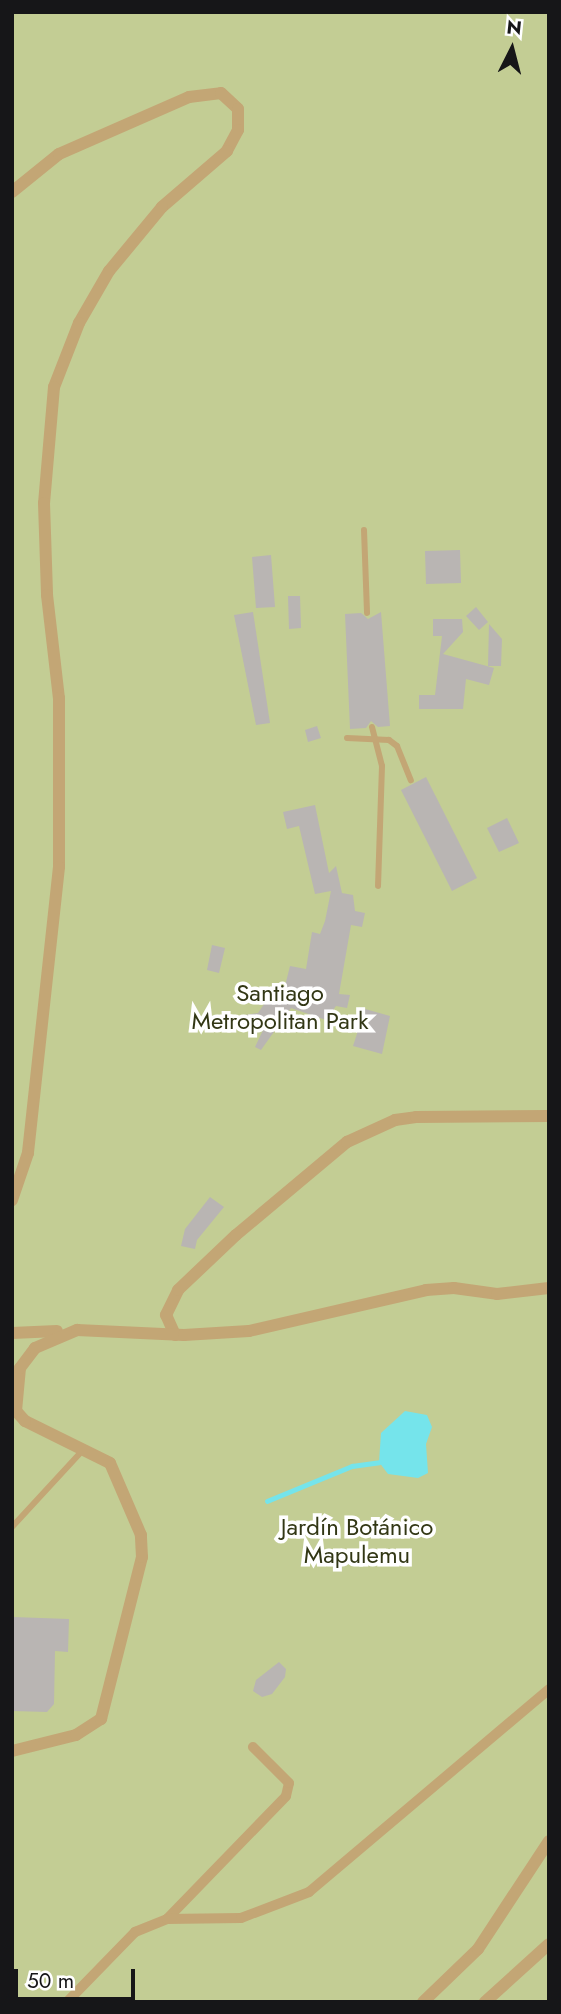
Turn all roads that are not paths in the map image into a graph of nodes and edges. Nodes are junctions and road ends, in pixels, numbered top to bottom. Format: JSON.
{"nodes":[{"id":1,"x":12,"y":192,"type":"edge"},
{"id":2,"x":364,"y":530,"type":"dead end"},
{"id":3,"x":367,"y":613,"type":"dead end"},
{"id":4,"x":372,"y":727,"type":"dead end"},
{"id":5,"x":347,"y":738,"type":"dead end"},
{"id":6,"x":375,"y":738,"type":"junction"},
{"id":7,"x":411,"y":780,"type":"dead end"},
{"id":8,"x":378,"y":886,"type":"dead end"},
{"id":9,"x":549,"y":1116,"type":"edge"},
{"id":10,"x":12,"y":1200,"type":"edge"},
{"id":11,"x":549,"y":1288,"type":"edge"},
{"id":12,"x":77,"y":1330,"type":"junction"},
{"id":13,"x":12,"y":1333,"type":"edge"},
{"id":14,"x":175,"y":1335,"type":"junction"},
{"id":15,"x":85,"y":1448,"type":"junction"},
{"id":16,"x":12,"y":1527,"type":"edge"},
{"id":17,"x":549,"y":1689,"type":"edge"},
{"id":18,"x":253,"y":1747,"type":"dead end"},
{"id":19,"x":12,"y":1751,"type":"edge"},
{"id":20,"x":549,"y":1840,"type":"edge"},
{"id":21,"x":167,"y":1919,"type":"junction"},
{"id":22,"x":549,"y":1944,"type":"edge"},
{"id":23,"x":67,"y":2002,"type":"edge"},
{"id":24,"x":423,"y":2002,"type":"edge"},
{"id":25,"x":485,"y":2002,"type":"edge"}],
"edges":[{"from":1,"to":10,"type":"street"},
{"from":2,"to":3,"type":"lane"},
{"from":4,"to":6,"type":"lane"},
{"from":5,"to":6,"type":"lane"},
{"from":6,"to":7,"type":"lane"},
{"from":6,"to":8,"type":"lane"},
{"from":9,"to":14,"type":"street"},
{"from":11,"to":14,"type":"street"},
{"from":12,"to":13,"type":"street"},
{"from":12,"to":14,"type":"street"},
{"from":12,"to":15,"type":"street"},
{"from":15,"to":16,"type":"lane"},
{"from":15,"to":19,"type":"street"},
{"from":17,"to":21,"type":"street"},
{"from":18,"to":21,"type":"street"},
{"from":20,"to":24,"type":"street"},
{"from":21,"to":23,"type":"street"},
{"from":22,"to":25,"type":"street"}]}
